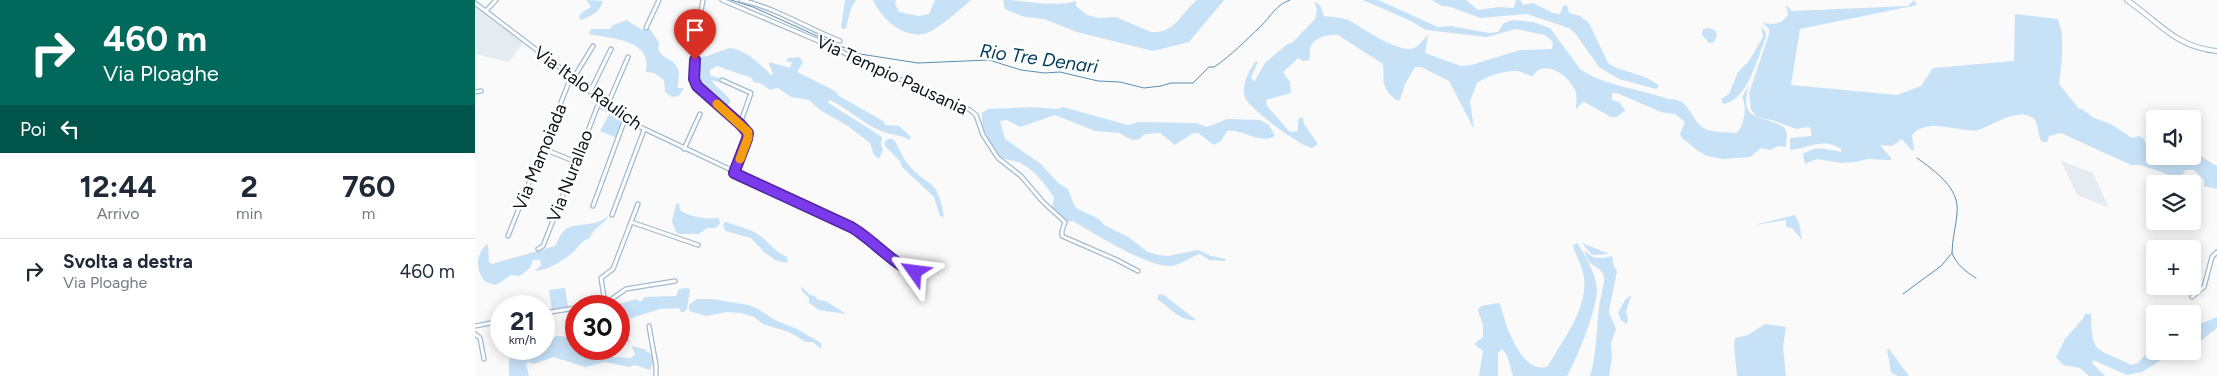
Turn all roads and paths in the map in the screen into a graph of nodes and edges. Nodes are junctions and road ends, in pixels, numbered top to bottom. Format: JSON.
{"nodes":[{"id":1,"x":496,"y":0,"type":"edge"},
{"id":2,"x":659,"y":0,"type":"edge"},
{"id":3,"x":703,"y":0,"type":"edge"},
{"id":4,"x":741,"y":0,"type":"edge"},
{"id":5,"x":2127,"y":0,"type":"edge"},
{"id":6,"x":725,"y":1,"type":"edge"},
{"id":7,"x":476,"y":5,"type":"edge"},
{"id":8,"x":485,"y":11,"type":"junction"},
{"id":9,"x":646,"y":28,"type":"dead end"},
{"id":10,"x":840,"y":41,"type":"dead end"},
{"id":11,"x":593,"y":46,"type":"dead end"},
{"id":12,"x":611,"y":49,"type":"dead end"},
{"id":13,"x":2217,"y":51,"type":"edge"},
{"id":14,"x":628,"y":57,"type":"dead end"},
{"id":15,"x":572,"y":78,"type":"junction"},
{"id":16,"x":723,"y":80,"type":"dead end"},
{"id":17,"x":481,"y":91,"type":"dead end"},
{"id":18,"x":475,"y":92,"type":"edge"},
{"id":19,"x":590,"y":92,"type":"junction"},
{"id":20,"x":600,"y":100,"type":"junction"},
{"id":21,"x":607,"y":106,"type":"junction"},
{"id":22,"x":700,"y":114,"type":"dead end"},
{"id":23,"x":625,"y":119,"type":"junction"},
{"id":24,"x":740,"y":124,"type":"junction"},
{"id":25,"x":644,"y":130,"type":"junction"},
{"id":26,"x":544,"y":149,"type":"junction"},
{"id":27,"x":684,"y":149,"type":"junction"},
{"id":28,"x":576,"y":162,"type":"junction"},
{"id":29,"x":734,"y":173,"type":"junction"},
{"id":30,"x":638,"y":204,"type":"dead end"},
{"id":31,"x":593,"y":206,"type":"dead end"},
{"id":32,"x":612,"y":215,"type":"dead end"},
{"id":33,"x":631,"y":222,"type":"junction"},
{"id":34,"x":508,"y":236,"type":"dead end"},
{"id":35,"x":698,"y":245,"type":"dead end"},
{"id":36,"x":538,"y":250,"type":"dead end"},
{"id":37,"x":2217,"y":252,"type":"edge"},
{"id":38,"x":1138,"y":271,"type":"dead end"},
{"id":39,"x":915,"y":272,"type":"dead end"},
{"id":40,"x":675,"y":281,"type":"dead end"},
{"id":41,"x":604,"y":295,"type":"edge"},
{"id":42,"x":617,"y":295,"type":"edge"},
{"id":43,"x":2192,"y":297,"type":"dead end"},
{"id":44,"x":490,"y":323,"type":"edge"},
{"id":45,"x":475,"y":326,"type":"edge"},
{"id":46,"x":649,"y":326,"type":"dead end"},
{"id":47,"x":475,"y":334,"type":"edge"},
{"id":48,"x":484,"y":359,"type":"dead end"},
{"id":49,"x":656,"y":376,"type":"edge"}],
"edges":[{"from":1,"to":8,"type":"street"},
{"from":2,"to":9,"type":"street"},
{"from":3,"to":24,"type":"street"},
{"from":4,"to":10,"type":"street"},
{"from":5,"to":13,"type":"main road"},
{"from":6,"to":38,"type":"street","name":"Via Tempio Pausania"},
{"from":7,"to":8,"type":"street","name":"Via Italo Raulich"},
{"from":8,"to":15,"type":"street","name":"Via Italo Raulich"},
{"from":11,"to":15,"type":"street","name":"Via Mamoiada"},
{"from":12,"to":19,"type":"street"},
{"from":14,"to":21,"type":"street"},
{"from":15,"to":19,"type":"street","name":"Via Italo Raulich"},
{"from":15,"to":26,"type":"street","name":"Via Mamoiada"},
{"from":16,"to":24,"type":"street"},
{"from":17,"to":18,"type":"street"},
{"from":19,"to":20,"type":"street","name":"Via Italo Raulich"},
{"from":20,"to":21,"type":"street","name":"Via Italo Raulich"},
{"from":20,"to":28,"type":"street","name":"Via Nurallao"},
{"from":21,"to":23,"type":"street","name":"Via Italo Raulich"},
{"from":22,"to":27,"type":"street"},
{"from":23,"to":25,"type":"street","name":"Via Italo Raulich"},
{"from":23,"to":31,"type":"street"},
{"from":24,"to":29,"type":"street"},
{"from":25,"to":27,"type":"street","name":"Via Italo Raulich"},
{"from":25,"to":32,"type":"street"},
{"from":26,"to":28,"type":"street"},
{"from":26,"to":34,"type":"street","name":"Via Mamoiada"},
{"from":27,"to":29,"type":"street","name":"Via Italo Raulich"},
{"from":28,"to":36,"type":"street","name":"Via Nurallao"},
{"from":29,"to":39,"type":"street","name":"Via Italo Raulich"},
{"from":30,"to":33,"type":"street"},
{"from":33,"to":35,"type":"street"},
{"from":33,"to":41,"type":"street"},
{"from":37,"to":43,"type":"street"},
{"from":40,"to":42,"type":"street"},
{"from":44,"to":45,"type":"street"},
{"from":46,"to":49,"type":"street"},
{"from":47,"to":48,"type":"street"}]}
